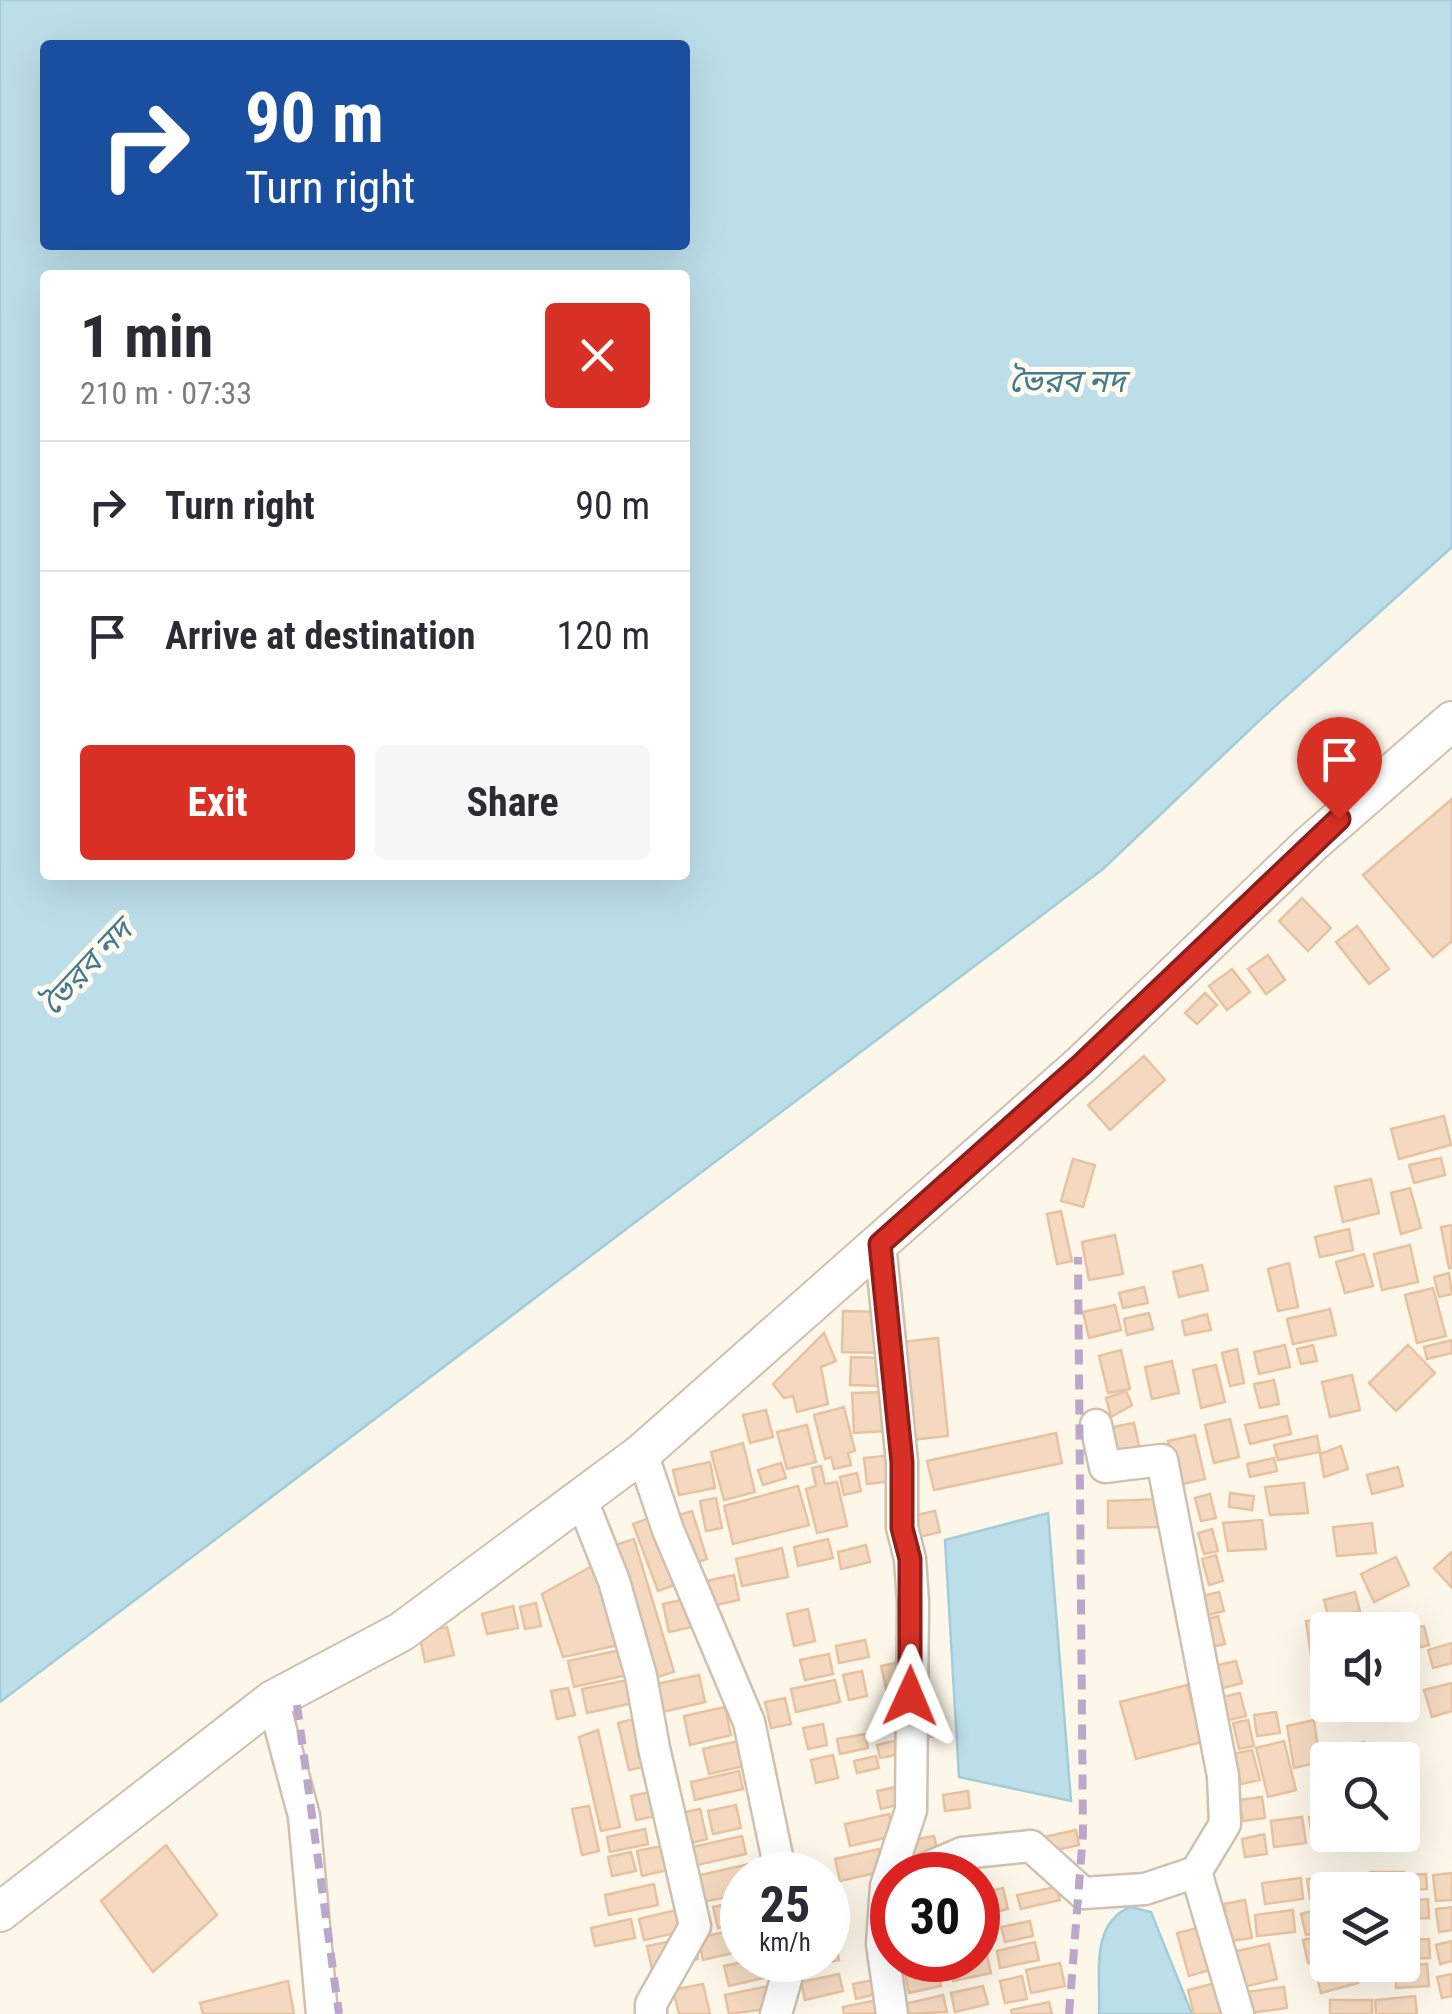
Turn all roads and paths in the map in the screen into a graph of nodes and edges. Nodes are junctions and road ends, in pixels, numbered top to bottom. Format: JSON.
{"nodes":[{"id":1,"x":1452,"y":722,"type":"edge"},
{"id":2,"x":880,"y":1244,"type":"junction"},
{"id":3,"x":1096,"y":1425,"type":"dead end"},
{"id":4,"x":642,"y":1453,"type":"junction"},
{"id":5,"x":581,"y":1498,"type":"junction"},
{"id":6,"x":273,"y":1700,"type":"junction"},
{"id":7,"x":775,"y":1852,"type":"edge"},
{"id":8,"x":903,"y":1852,"type":"edge"},
{"id":9,"x":972,"y":1852,"type":"edge"},
{"id":10,"x":1196,"y":1872,"type":"junction"},
{"id":11,"x":0,"y":1912,"type":"edge"},
{"id":12,"x":785,"y":1982,"type":"edge"},
{"id":13,"x":887,"y":1982,"type":"edge"},
{"id":14,"x":322,"y":2014,"type":"edge"},
{"id":15,"x":651,"y":2014,"type":"edge"},
{"id":16,"x":776,"y":2014,"type":"edge"},
{"id":17,"x":892,"y":2014,"type":"edge"},
{"id":18,"x":1238,"y":2014,"type":"edge"}],
"edges":[{"from":1,"to":2,"type":"street"},
{"from":2,"to":4,"type":"street"},
{"from":2,"to":8,"type":"street"},
{"from":3,"to":10,"type":"street"},
{"from":4,"to":5,"type":"street"},
{"from":4,"to":7,"type":"street"},
{"from":5,"to":6,"type":"street"},
{"from":5,"to":15,"type":"street"},
{"from":6,"to":11,"type":"street"},
{"from":6,"to":14,"type":"street"},
{"from":9,"to":10,"type":"street"},
{"from":10,"to":18,"type":"street"},
{"from":12,"to":16,"type":"street"},
{"from":13,"to":17,"type":"street"}]}
